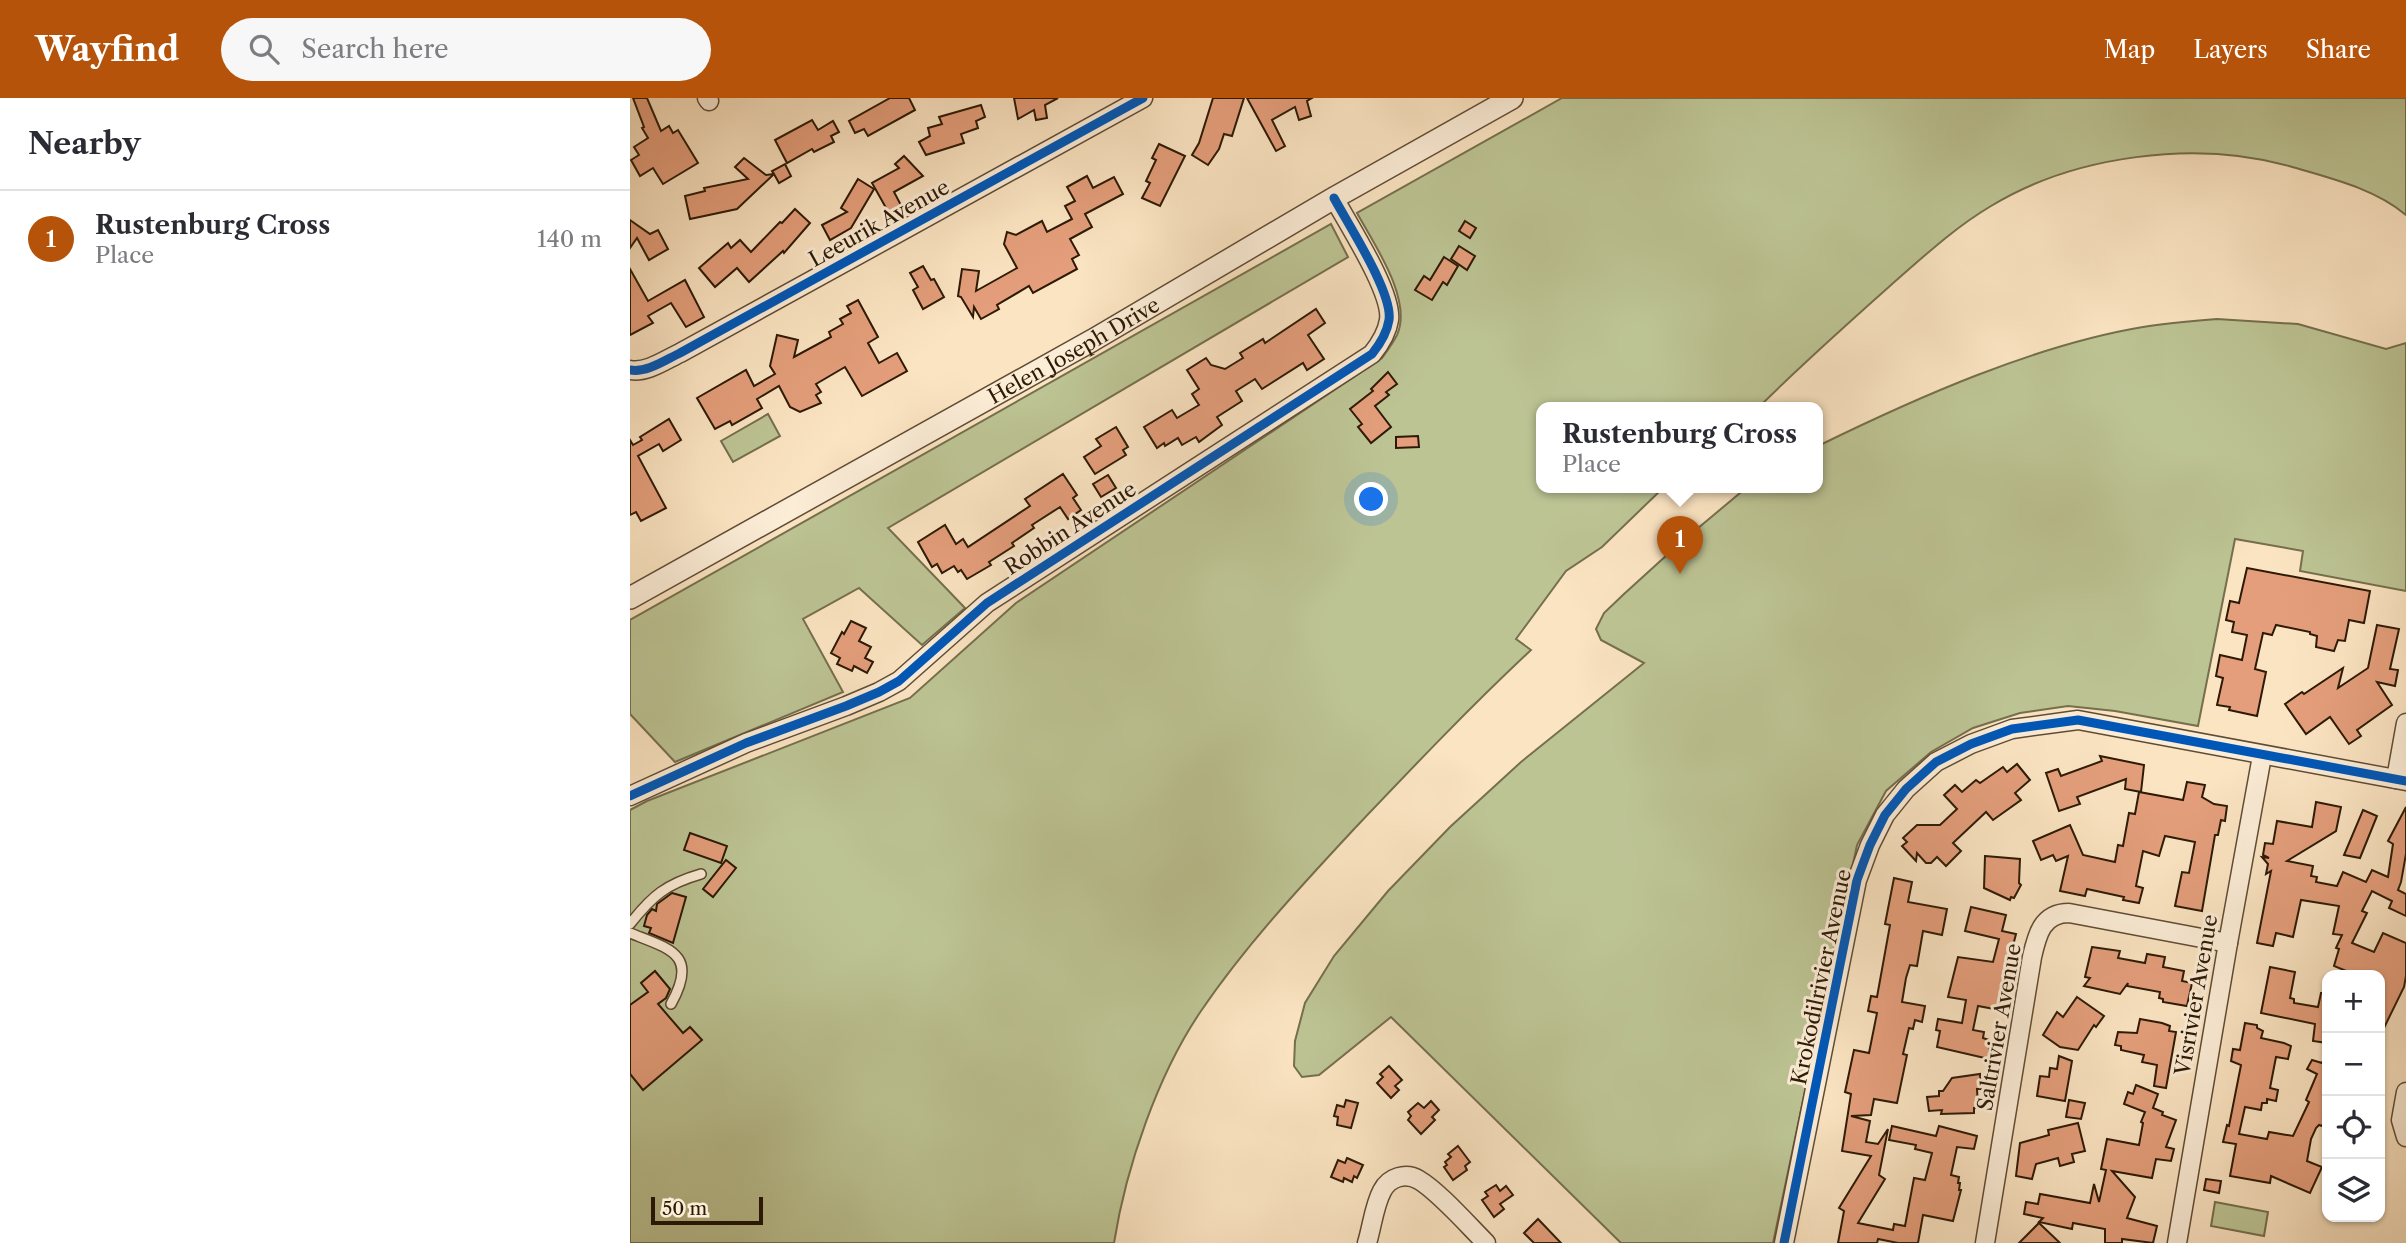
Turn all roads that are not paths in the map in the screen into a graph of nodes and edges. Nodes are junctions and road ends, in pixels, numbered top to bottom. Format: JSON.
{"nodes":[{"id":1,"x":1143,"y":98,"type":"edge"},
{"id":2,"x":1512,"y":98,"type":"edge"},
{"id":3,"x":1334,"y":198,"type":"junction"},
{"id":4,"x":630,"y":370,"type":"edge"},
{"id":5,"x":630,"y":598,"type":"edge"},
{"id":6,"x":2406,"y":723,"type":"edge"},
{"id":7,"x":2262,"y":756,"type":"junction"},
{"id":8,"x":2401,"y":780,"type":"edge"},
{"id":9,"x":630,"y":796,"type":"edge"},
{"id":10,"x":701,"y":874,"type":"dead end"},
{"id":11,"x":630,"y":924,"type":"edge"},
{"id":12,"x":630,"y":933,"type":"edge"},
{"id":13,"x":2228,"y":943,"type":"junction"},
{"id":14,"x":671,"y":1004,"type":"dead end"},
{"id":15,"x":2406,"y":1092,"type":"edge"},
{"id":16,"x":2406,"y":1137,"type":"edge"},
{"id":17,"x":1367,"y":1243,"type":"edge"},
{"id":18,"x":1486,"y":1243,"type":"edge"},
{"id":19,"x":1784,"y":1243,"type":"edge"},
{"id":20,"x":1985,"y":1243,"type":"edge"},
{"id":21,"x":2178,"y":1243,"type":"edge"}],
"edges":[{"from":1,"to":4,"type":"street","name":"Leeurik Avenue"},
{"from":2,"to":3,"type":"street","name":"Helen Joseph Drive"},
{"from":3,"to":5,"type":"street","name":"Helen Joseph Drive"},
{"from":3,"to":9,"type":"street","name":"Robbin Avenue"},
{"from":6,"to":8,"type":"street"},
{"from":7,"to":8,"type":"street","name":"Krokodilrivier Avenue"},
{"from":7,"to":13,"type":"street","name":"Visrivier Avenue"},
{"from":7,"to":19,"type":"street","name":"Krokodilrivier Avenue"},
{"from":10,"to":11,"type":"lane"},
{"from":12,"to":14,"type":"lane"},
{"from":13,"to":20,"type":"street","name":"Saltrivier Avenue"},
{"from":13,"to":21,"type":"street","name":"Visrivier Avenue"},
{"from":15,"to":16,"type":"street"},
{"from":17,"to":18,"type":"street"}]}
